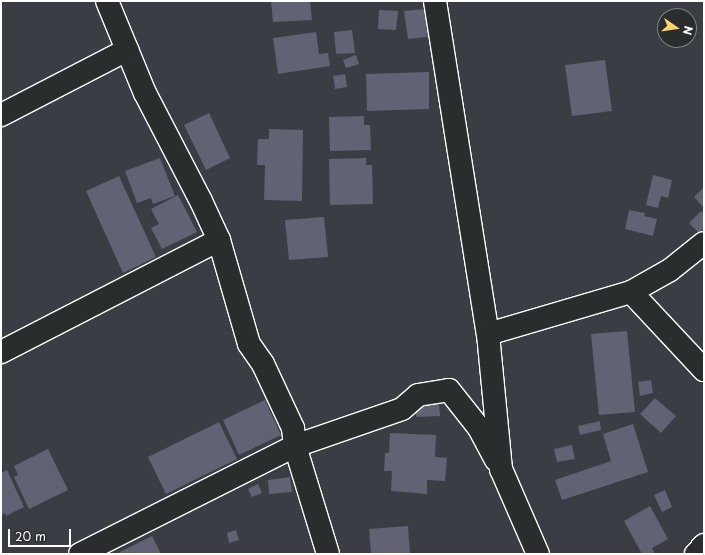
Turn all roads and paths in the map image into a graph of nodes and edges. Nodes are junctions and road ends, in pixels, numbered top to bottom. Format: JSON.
{"nodes":[{"id":1,"x":107,"y":1,"type":"edge"},
{"id":2,"x":435,"y":1,"type":"edge"},
{"id":3,"x":127,"y":50,"type":"junction"},
{"id":4,"x":1,"y":115,"type":"edge"},
{"id":5,"x":219,"y":240,"type":"junction"},
{"id":6,"x":704,"y":243,"type":"edge"},
{"id":7,"x":631,"y":292,"type":"junction"},
{"id":8,"x":488,"y":334,"type":"junction"},
{"id":9,"x":1,"y":352,"type":"edge"},
{"id":10,"x":704,"y":370,"type":"edge"},
{"id":11,"x":296,"y":446,"type":"junction"},
{"id":12,"x":501,"y":469,"type":"junction"},
{"id":13,"x":704,"y":545,"type":"edge"},
{"id":14,"x":80,"y":554,"type":"edge"},
{"id":15,"x":328,"y":554,"type":"edge"},
{"id":16,"x":538,"y":554,"type":"edge"},
{"id":17,"x":696,"y":554,"type":"edge"}],
"edges":[{"from":1,"to":3,"type":"street"},
{"from":2,"to":8,"type":"street"},
{"from":3,"to":4,"type":"street"},
{"from":3,"to":5,"type":"street"},
{"from":5,"to":9,"type":"street"},
{"from":5,"to":11,"type":"street"},
{"from":6,"to":7,"type":"street"},
{"from":7,"to":8,"type":"street"},
{"from":7,"to":10,"type":"street"},
{"from":8,"to":12,"type":"street"},
{"from":11,"to":12,"type":"street"},
{"from":11,"to":14,"type":"street"},
{"from":11,"to":15,"type":"street"},
{"from":12,"to":16,"type":"street"},
{"from":13,"to":17,"type":"street"}]}
